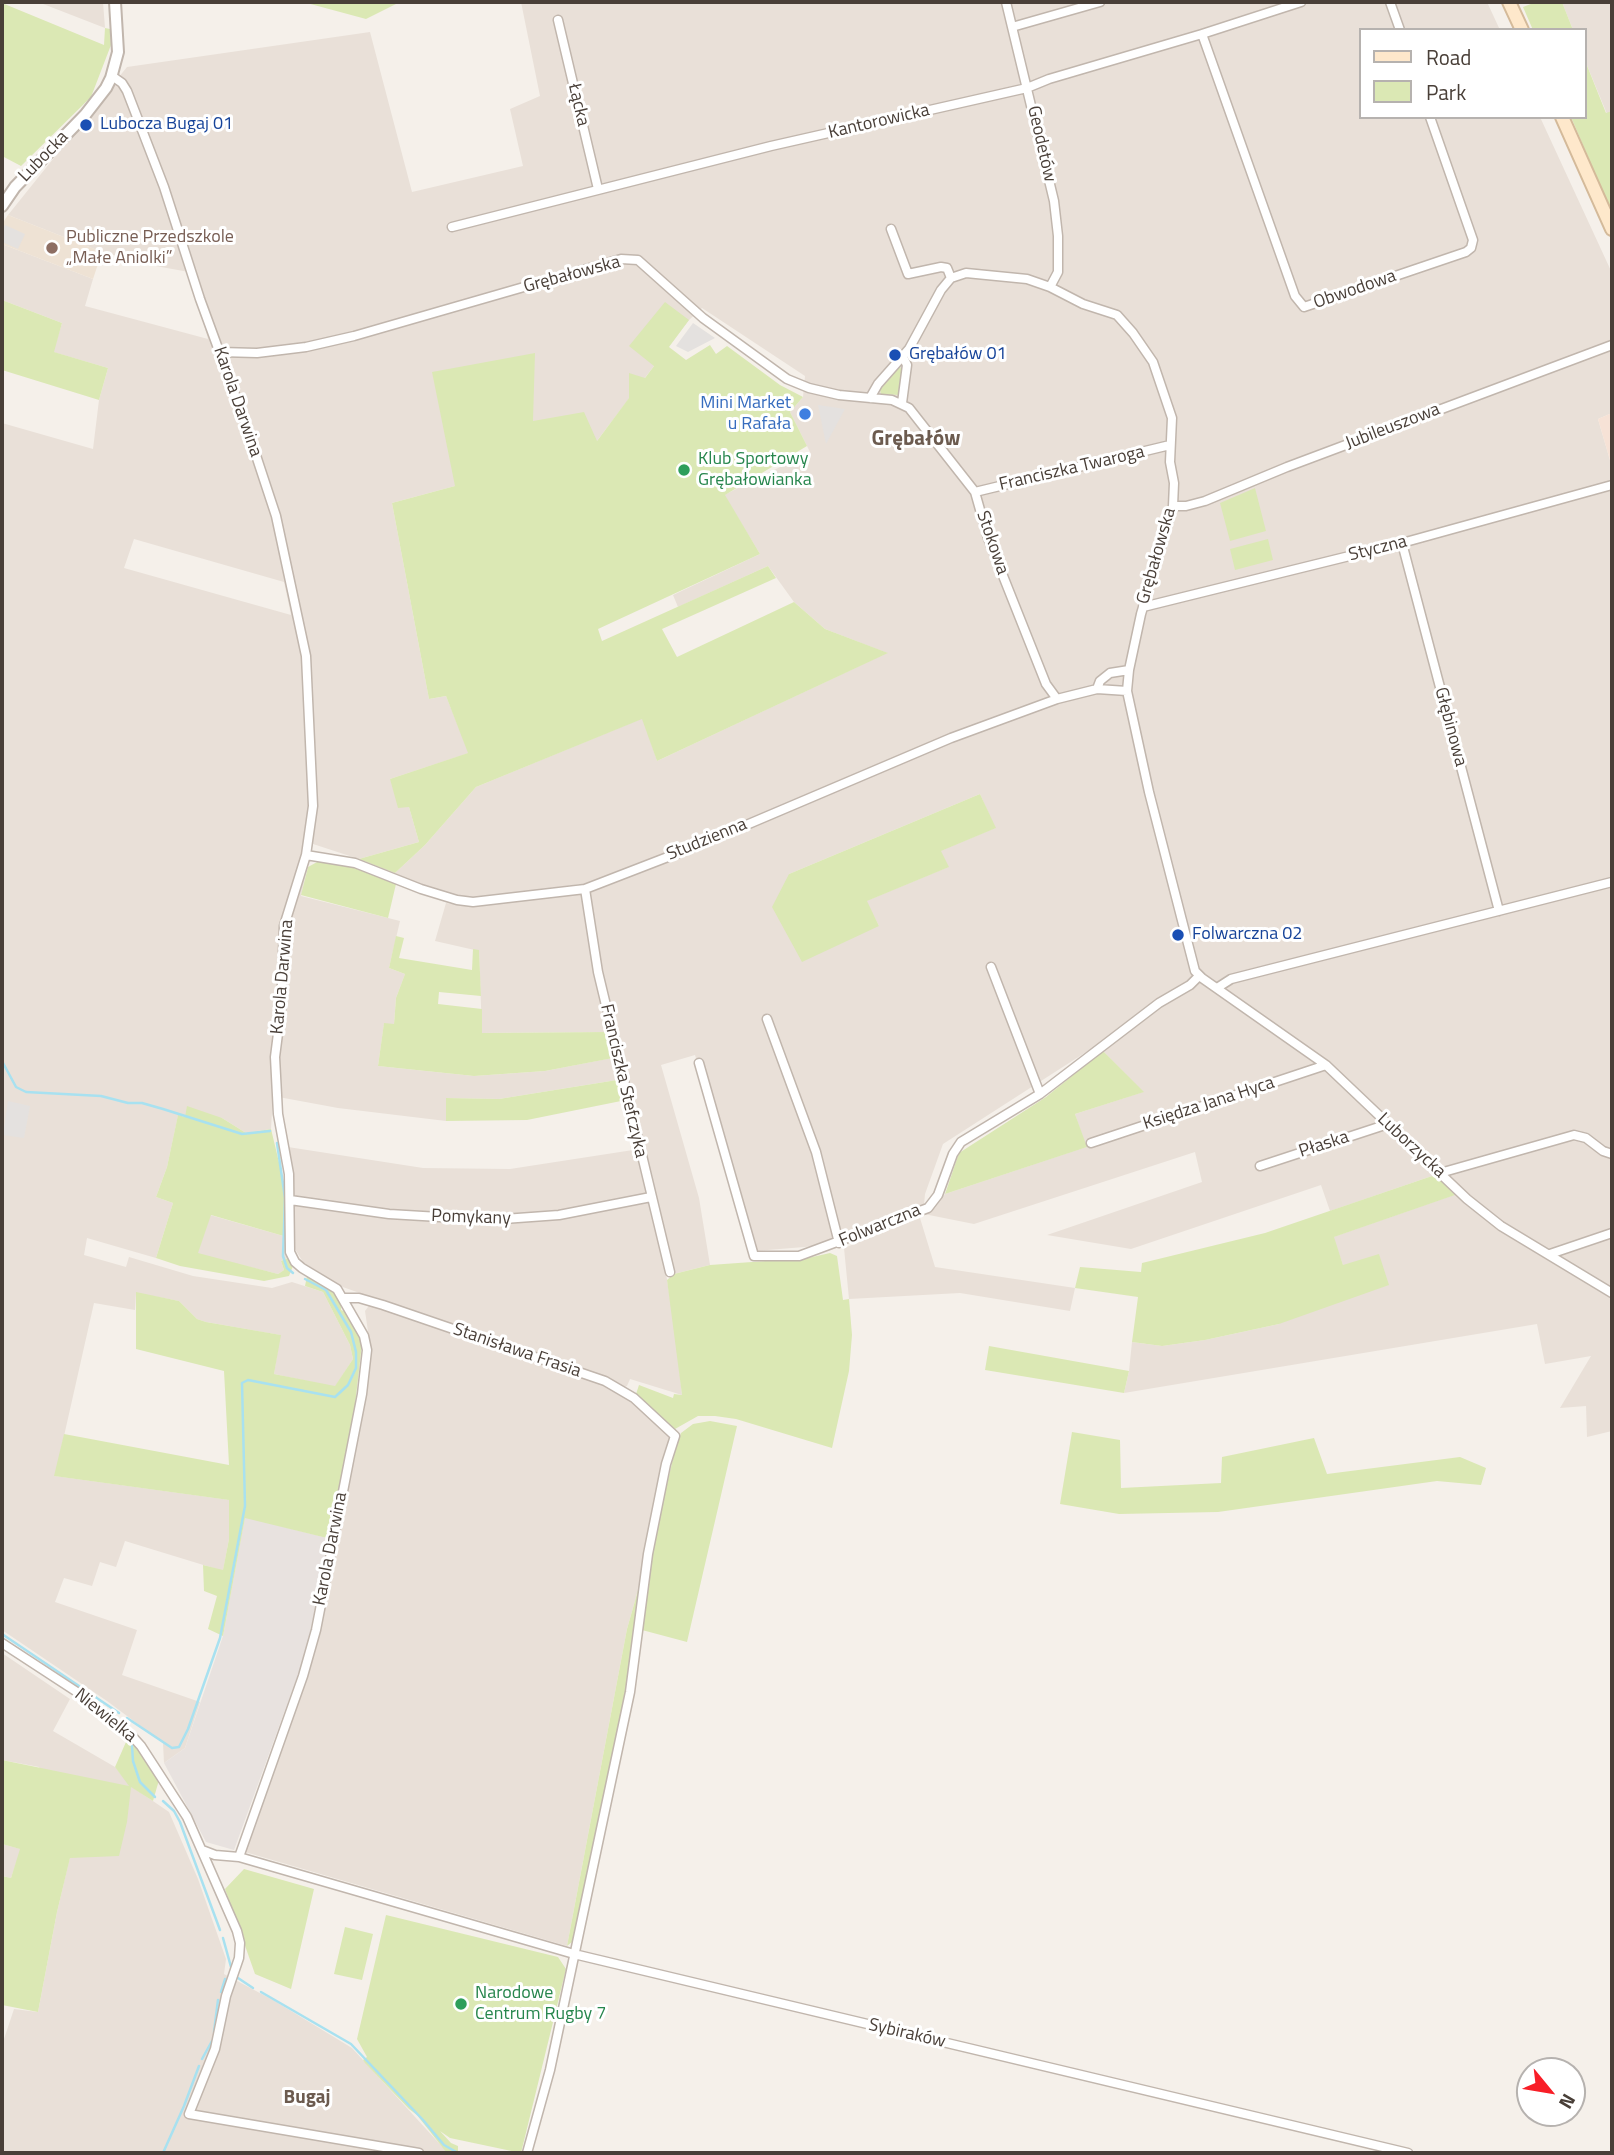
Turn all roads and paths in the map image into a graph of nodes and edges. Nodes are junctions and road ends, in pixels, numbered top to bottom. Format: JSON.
{"nodes":[{"id":1,"x":115,"y":2,"type":"edge"},
{"id":2,"x":1006,"y":2,"type":"edge"},
{"id":3,"x":1100,"y":2,"type":"edge"},
{"id":4,"x":1301,"y":2,"type":"edge"},
{"id":5,"x":1390,"y":2,"type":"edge"},
{"id":6,"x":1509,"y":2,"type":"edge"},
{"id":7,"x":558,"y":20,"type":"dead end"},
{"id":8,"x":1012,"y":27,"type":"junction"},
{"id":9,"x":1399,"y":28,"type":"edge"},
{"id":10,"x":1521,"y":28,"type":"edge"},
{"id":11,"x":1202,"y":34,"type":"junction"},
{"id":12,"x":112,"y":76,"type":"junction"},
{"id":13,"x":1027,"y":88,"type":"junction"},
{"id":14,"x":1431,"y":119,"type":"edge"},
{"id":15,"x":1563,"y":119,"type":"edge"},
{"id":16,"x":598,"y":189,"type":"junction"},
{"id":17,"x":2,"y":206,"type":"edge"},
{"id":18,"x":452,"y":227,"type":"dead end"},
{"id":19,"x":891,"y":229,"type":"dead end"},
{"id":20,"x":1612,"y":229,"type":"edge"},
{"id":21,"x":951,"y":278,"type":"junction"},
{"id":22,"x":1050,"y":287,"type":"junction"},
{"id":23,"x":1612,"y":345,"type":"edge"},
{"id":24,"x":220,"y":352,"type":"junction"},
{"id":25,"x":903,"y":357,"type":"junction"},
{"id":26,"x":870,"y":398,"type":"junction"},
{"id":27,"x":902,"y":403,"type":"junction"},
{"id":28,"x":1170,"y":445,"type":"junction"},
{"id":29,"x":1612,"y":485,"type":"edge"},
{"id":30,"x":975,"y":492,"type":"junction"},
{"id":31,"x":1173,"y":506,"type":"junction"},
{"id":32,"x":1402,"y":543,"type":"junction"},
{"id":33,"x":1143,"y":607,"type":"junction"},
{"id":34,"x":1129,"y":670,"type":"junction"},
{"id":35,"x":1097,"y":689,"type":"junction"},
{"id":36,"x":1127,"y":691,"type":"junction"},
{"id":37,"x":1057,"y":699,"type":"junction"},
{"id":38,"x":306,"y":855,"type":"junction"},
{"id":39,"x":1612,"y":882,"type":"edge"},
{"id":40,"x":585,"y":889,"type":"junction"},
{"id":41,"x":1499,"y":911,"type":"junction"},
{"id":42,"x":991,"y":967,"type":"dead end"},
{"id":43,"x":1199,"y":976,"type":"junction"},
{"id":44,"x":1217,"y":988,"type":"junction"},
{"id":45,"x":767,"y":1019,"type":"dead end"},
{"id":46,"x":699,"y":1063,"type":"dead end"},
{"id":47,"x":1326,"y":1065,"type":"junction"},
{"id":48,"x":1040,"y":1094,"type":"junction"},
{"id":49,"x":1388,"y":1124,"type":"junction"},
{"id":50,"x":1091,"y":1143,"type":"dead end"},
{"id":51,"x":1612,"y":1154,"type":"edge"},
{"id":52,"x":1260,"y":1166,"type":"dead end"},
{"id":53,"x":1440,"y":1173,"type":"junction"},
{"id":54,"x":651,"y":1197,"type":"junction"},
{"id":55,"x":290,"y":1200,"type":"junction"},
{"id":56,"x":1612,"y":1233,"type":"edge"},
{"id":57,"x":839,"y":1243,"type":"junction"},
{"id":58,"x":1550,"y":1254,"type":"junction"},
{"id":59,"x":670,"y":1272,"type":"dead end"},
{"id":60,"x":1612,"y":1293,"type":"edge"},
{"id":61,"x":344,"y":1298,"type":"junction"},
{"id":62,"x":2,"y":1643,"type":"edge"},
{"id":63,"x":202,"y":1850,"type":"junction"},
{"id":64,"x":239,"y":1857,"type":"junction"},
{"id":65,"x":574,"y":1954,"type":"junction"},
{"id":66,"x":419,"y":2153,"type":"edge"},
{"id":67,"x":527,"y":2153,"type":"edge"},
{"id":68,"x":1408,"y":2153,"type":"edge"}],
"edges":[{"from":1,"to":12,"type":"street"},
{"from":2,"to":8,"type":"street","name":"Geodetów"},
{"from":3,"to":8,"type":"street"},
{"from":4,"to":11,"type":"street","name":"Kantorowicka"},
{"from":5,"to":9,"type":"street"},
{"from":6,"to":10,"type":"main road"},
{"from":7,"to":16,"type":"street","name":"Łącka"},
{"from":8,"to":13,"type":"street","name":"Geodetów"},
{"from":11,"to":13,"type":"street","name":"Kantorowicka"},
{"from":11,"to":14,"type":"street","name":"Obwodowa"},
{"from":12,"to":17,"type":"street","name":"Lubocka"},
{"from":12,"to":24,"type":"street","name":"Karola Darwina"},
{"from":13,"to":16,"type":"street","name":"Kantorowicka"},
{"from":13,"to":22,"type":"street","name":"Geodetów"},
{"from":15,"to":20,"type":"main road"},
{"from":16,"to":18,"type":"street","name":"Kantorowicka"},
{"from":19,"to":21,"type":"street"},
{"from":21,"to":22,"type":"street","name":"Grębałowska"},
{"from":21,"to":25,"type":"street"},
{"from":22,"to":28,"type":"street","name":"Grębałowska"},
{"from":23,"to":31,"type":"street","name":"Jubileuszowa"},
{"from":24,"to":26,"type":"street","name":"Grębałowska"},
{"from":24,"to":38,"type":"street","name":"Karola Darwina"},
{"from":25,"to":26,"type":"street"},
{"from":25,"to":27,"type":"street"},
{"from":26,"to":27,"type":"street","name":"Grębałowska"},
{"from":27,"to":30,"type":"street","name":"Stokowa"},
{"from":28,"to":30,"type":"street","name":"Franciszka Twaroga"},
{"from":28,"to":31,"type":"street","name":"Grębałowska"},
{"from":29,"to":32,"type":"street","name":"Styczna"},
{"from":30,"to":37,"type":"street","name":"Stokowa"},
{"from":31,"to":33,"type":"street","name":"Grębałowska"},
{"from":32,"to":33,"type":"street","name":"Styczna"},
{"from":32,"to":41,"type":"street","name":"Głębinowa"},
{"from":33,"to":34,"type":"street","name":"Grębałowska"},
{"from":34,"to":35,"type":"street","name":"Studzienna"},
{"from":34,"to":36,"type":"street","name":"Grębałowska"},
{"from":35,"to":36,"type":"street","name":"Studzienna"},
{"from":35,"to":37,"type":"street","name":"Studzienna"},
{"from":36,"to":43,"type":"street","name":"Grębałowska"},
{"from":37,"to":40,"type":"street","name":"Studzienna"},
{"from":38,"to":40,"type":"street","name":"Studzienna"},
{"from":38,"to":55,"type":"street","name":"Karola Darwina"},
{"from":39,"to":41,"type":"street"},
{"from":40,"to":54,"type":"street","name":"Franciszka Stefczyka"},
{"from":41,"to":44,"type":"street"},
{"from":42,"to":48,"type":"street"},
{"from":43,"to":44,"type":"street"},
{"from":43,"to":48,"type":"street","name":"Folwarczna"},
{"from":44,"to":47,"type":"street","name":"Luborzycka"},
{"from":45,"to":57,"type":"street"},
{"from":46,"to":57,"type":"street","name":"Folwarczna"},
{"from":47,"to":49,"type":"street","name":"Luborzycka"},
{"from":47,"to":50,"type":"street","name":"Księdza Jana Hyca"},
{"from":48,"to":57,"type":"street","name":"Folwarczna"},
{"from":49,"to":52,"type":"street","name":"Płaska"},
{"from":49,"to":53,"type":"street","name":"Luborzycka"},
{"from":51,"to":53,"type":"street"},
{"from":53,"to":58,"type":"street","name":"Luborzycka"},
{"from":54,"to":55,"type":"street","name":"Pomykany"},
{"from":54,"to":59,"type":"street","name":"Franciszka Stefczyka"},
{"from":55,"to":61,"type":"street","name":"Karola Darwina"},
{"from":56,"to":58,"type":"street"},
{"from":58,"to":60,"type":"street","name":"Luborzycka"},
{"from":61,"to":64,"type":"street","name":"Karola Darwina"},
{"from":61,"to":65,"type":"street","name":"Stanisława Frasia"},
{"from":62,"to":63,"type":"street","name":"Niewielka"},
{"from":63,"to":64,"type":"street","name":"Sybiraków"},
{"from":63,"to":66,"type":"street"},
{"from":64,"to":65,"type":"street","name":"Sybiraków"},
{"from":65,"to":67,"type":"street"},
{"from":65,"to":68,"type":"street","name":"Sybiraków"}]}
